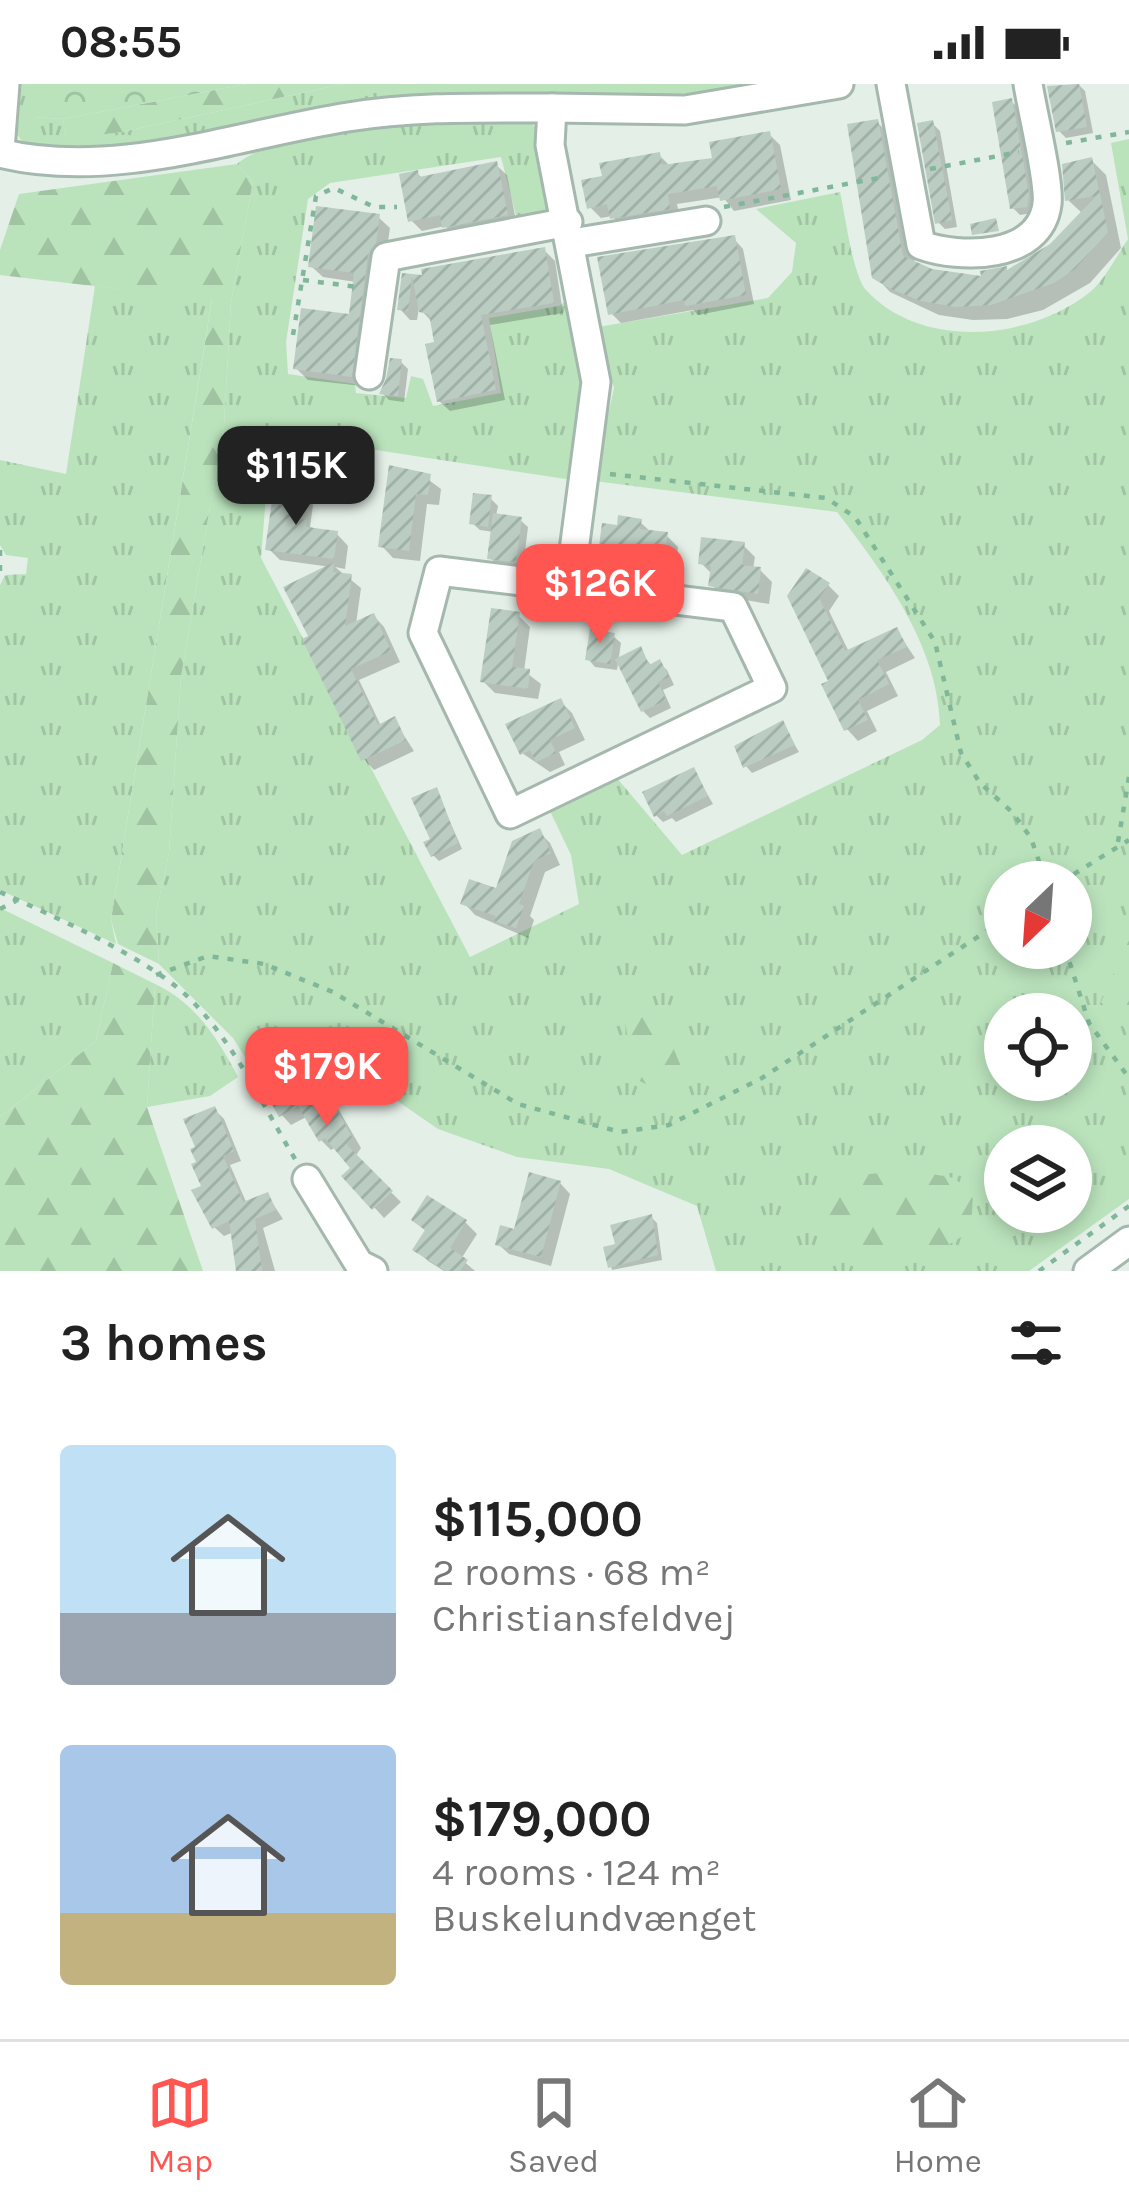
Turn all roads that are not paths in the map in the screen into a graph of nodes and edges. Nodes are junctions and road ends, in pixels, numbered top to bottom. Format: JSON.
{"nodes":[{"id":1,"x":5,"y":84,"type":"edge"},
{"id":2,"x":839,"y":84,"type":"edge"},
{"id":3,"x":891,"y":84,"type":"edge"},
{"id":4,"x":1028,"y":84,"type":"edge"},
{"id":5,"x":552,"y":108,"type":"junction"},
{"id":6,"x":0,"y":151,"type":"edge"},
{"id":7,"x":706,"y":221,"type":"dead end"},
{"id":8,"x":570,"y":233,"type":"junction"},
{"id":9,"x":369,"y":375,"type":"dead end"},
{"id":10,"x":568,"y":589,"type":"junction"},
{"id":11,"x":307,"y":1179,"type":"road end"},
{"id":12,"x":1129,"y":1241,"type":"edge"},
{"id":13,"x":364,"y":1269,"type":"edge"},
{"id":14,"x":1088,"y":1271,"type":"edge"}],
"edges":[{"from":1,"to":6,"type":"street"},
{"from":2,"to":5,"type":"street"},
{"from":3,"to":4,"type":"street"},
{"from":5,"to":6,"type":"street"},
{"from":5,"to":8,"type":"street"},
{"from":7,"to":8,"type":"street"},
{"from":8,"to":9,"type":"street"},
{"from":8,"to":10,"type":"street"},
{"from":10,"to":10,"type":"street"},
{"from":11,"to":13,"type":"street"},
{"from":12,"to":14,"type":"street"}]}
